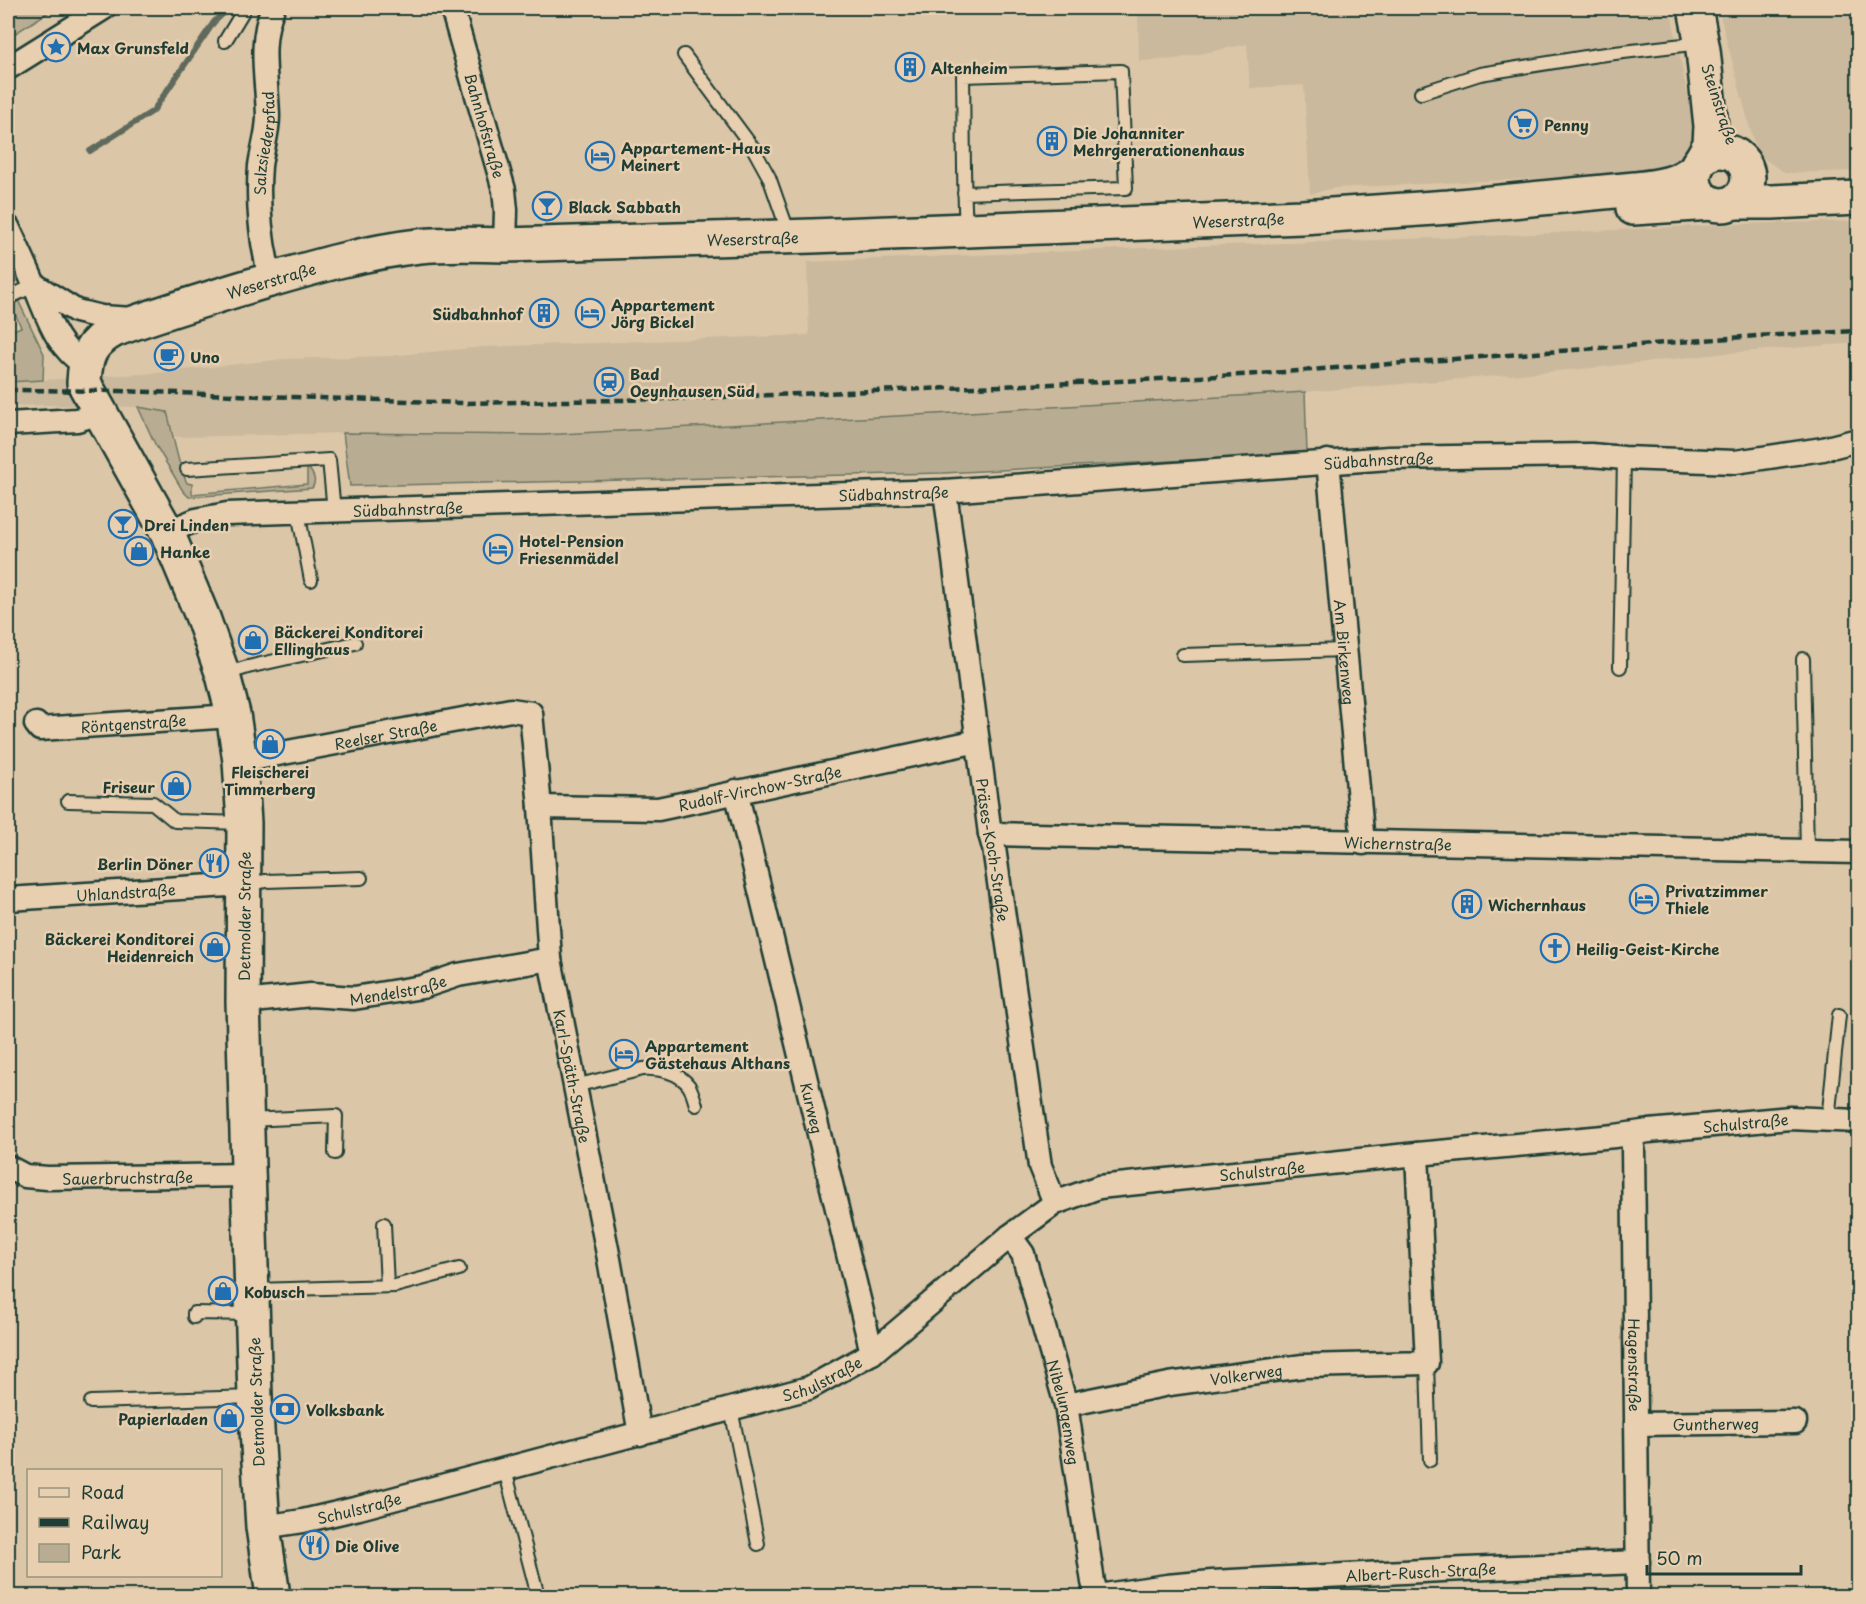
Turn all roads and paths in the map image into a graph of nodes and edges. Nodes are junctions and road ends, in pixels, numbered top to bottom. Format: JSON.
{"nodes":[{"id":1,"x":104,"y":8,"type":"edge"},
{"id":2,"x":245,"y":8,"type":"edge"},
{"id":3,"x":273,"y":8,"type":"edge"},
{"id":4,"x":452,"y":8,"type":"edge"},
{"id":5,"x":1695,"y":8,"type":"edge"},
{"id":6,"x":225,"y":40,"type":"dead end"},
{"id":7,"x":1702,"y":46,"type":"junction"},
{"id":8,"x":684,"y":55,"type":"dead end"},
{"id":9,"x":8,"y":68,"type":"edge"},
{"id":10,"x":1420,"y":93,"type":"dead end"},
{"id":11,"x":1742,"y":162,"type":"junction"},
{"id":12,"x":1699,"y":164,"type":"junction"},
{"id":13,"x":1858,"y":188,"type":"edge"},
{"id":14,"x":964,"y":193,"type":"junction"},
{"id":15,"x":1858,"y":198,"type":"edge"},
{"id":16,"x":1723,"y":202,"type":"junction"},
{"id":17,"x":1449,"y":207,"type":"junction"},
{"id":18,"x":8,"y":227,"type":"edge"},
{"id":19,"x":966,"y":230,"type":"junction"},
{"id":20,"x":791,"y":237,"type":"junction"},
{"id":21,"x":506,"y":245,"type":"junction"},
{"id":22,"x":271,"y":280,"type":"junction"},
{"id":23,"x":35,"y":285,"type":"junction"},
{"id":24,"x":8,"y":298,"type":"edge"},
{"id":25,"x":144,"y":320,"type":"junction"},
{"id":26,"x":85,"y":365,"type":"junction"},
{"id":27,"x":100,"y":413,"type":"junction"},
{"id":28,"x":8,"y":424,"type":"edge"},
{"id":29,"x":1858,"y":440,"type":"edge"},
{"id":30,"x":1624,"y":458,"type":"junction"},
{"id":31,"x":1328,"y":461,"type":"junction"},
{"id":32,"x":187,"y":469,"type":"dead end"},
{"id":33,"x":945,"y":491,"type":"junction"},
{"id":34,"x":334,"y":511,"type":"junction"},
{"id":35,"x":298,"y":512,"type":"junction"},
{"id":36,"x":167,"y":532,"type":"junction"},
{"id":37,"x":311,"y":580,"type":"dead end"},
{"id":38,"x":355,"y":643,"type":"dead end"},
{"id":39,"x":1346,"y":650,"type":"junction"},
{"id":40,"x":1183,"y":655,"type":"dead end"},
{"id":41,"x":1803,"y":659,"type":"dead end"},
{"id":42,"x":1620,"y":667,"type":"dead end"},
{"id":43,"x":224,"y":675,"type":"junction"},
{"id":44,"x":531,"y":713,"type":"joint"},
{"id":45,"x":232,"y":714,"type":"junction"},
{"id":46,"x":36,"y":724,"type":"dead end"},
{"id":47,"x":978,"y":741,"type":"junction"},
{"id":48,"x":240,"y":761,"type":"junction"},
{"id":49,"x":735,"y":791,"type":"junction"},
{"id":50,"x":68,"y":801,"type":"dead end"},
{"id":51,"x":540,"y":807,"type":"junction"},
{"id":52,"x":244,"y":823,"type":"junction"},
{"id":53,"x":990,"y":834,"type":"junction"},
{"id":54,"x":1363,"y":843,"type":"junction"},
{"id":55,"x":1807,"y":851,"type":"junction"},
{"id":56,"x":1858,"y":852,"type":"edge"},
{"id":57,"x":361,"y":878,"type":"dead end"},
{"id":58,"x":244,"y":884,"type":"junction"},
{"id":59,"x":8,"y":898,"type":"edge"},
{"id":60,"x":550,"y":959,"type":"junction"},
{"id":61,"x":243,"y":1002,"type":"junction"},
{"id":62,"x":1839,"y":1015,"type":"dead end"},
{"id":63,"x":574,"y":1086,"type":"junction"},
{"id":64,"x":696,"y":1105,"type":"dead end"},
{"id":65,"x":247,"y":1120,"type":"junction"},
{"id":66,"x":1828,"y":1120,"type":"junction"},
{"id":67,"x":1858,"y":1121,"type":"edge"},
{"id":68,"x":1631,"y":1134,"type":"junction"},
{"id":69,"x":335,"y":1152,"type":"dead end"},
{"id":70,"x":1417,"y":1154,"type":"junction"},
{"id":71,"x":8,"y":1167,"type":"edge"},
{"id":72,"x":248,"y":1175,"type":"junction"},
{"id":73,"x":1055,"y":1203,"type":"junction"},
{"id":74,"x":384,"y":1224,"type":"dead end"},
{"id":75,"x":1010,"y":1236,"type":"junction"},
{"id":76,"x":459,"y":1269,"type":"dead end"},
{"id":77,"x":387,"y":1286,"type":"junction"},
{"id":78,"x":253,"y":1302,"type":"junction"},
{"id":79,"x":194,"y":1317,"type":"dead end"},
{"id":80,"x":872,"y":1353,"type":"junction"},
{"id":81,"x":1427,"y":1363,"type":"junction"},
{"id":82,"x":255,"y":1397,"type":"junction"},
{"id":83,"x":91,"y":1402,"type":"dead end"},
{"id":84,"x":1066,"y":1405,"type":"junction"},
{"id":85,"x":731,"y":1409,"type":"junction"},
{"id":86,"x":1795,"y":1422,"type":"dead end"},
{"id":87,"x":1636,"y":1424,"type":"junction"},
{"id":88,"x":640,"y":1434,"type":"junction"},
{"id":89,"x":1430,"y":1460,"type":"dead end"},
{"id":90,"x":505,"y":1470,"type":"junction"},
{"id":91,"x":263,"y":1527,"type":"junction"},
{"id":92,"x":758,"y":1544,"type":"dead end"},
{"id":93,"x":1638,"y":1562,"type":"junction"},
{"id":94,"x":273,"y":1596,"type":"edge"},
{"id":95,"x":538,"y":1596,"type":"edge"},
{"id":96,"x":1097,"y":1596,"type":"edge"},
{"id":97,"x":1638,"y":1596,"type":"edge"}],
"edges":[{"from":1,"to":9,"type":"street"},
{"from":2,"to":6,"type":"lane"},
{"from":3,"to":22,"type":"street","name":"Salzsiederpfad"},
{"from":4,"to":21,"type":"street","name":"Bahnhofstraße"},
{"from":5,"to":7,"type":"main road","name":"Steinstraße"},
{"from":7,"to":10,"type":"lane"},
{"from":7,"to":11,"type":"main road","name":"Steinstraße"},
{"from":7,"to":12,"type":"main road","name":"Steinstraße"},
{"from":8,"to":20,"type":"lane"},
{"from":11,"to":12,"type":"main road"},
{"from":11,"to":13,"type":"main road"},
{"from":11,"to":16,"type":"main road"},
{"from":12,"to":16,"type":"main road"},
{"from":12,"to":17,"type":"main road","name":"Weserstraße"},
{"from":14,"to":14,"type":"lane"},
{"from":14,"to":19,"type":"lane"},
{"from":15,"to":16,"type":"main road","name":"Weserstraße"},
{"from":16,"to":17,"type":"main road","name":"Weserstraße"},
{"from":17,"to":19,"type":"main road","name":"Weserstraße"},
{"from":18,"to":23,"type":"street"},
{"from":19,"to":20,"type":"main road","name":"Weserstraße"},
{"from":20,"to":21,"type":"main road","name":"Weserstraße"},
{"from":21,"to":22,"type":"main road","name":"Weserstraße"},
{"from":22,"to":25,"type":"main road","name":"Weserstraße"},
{"from":23,"to":24,"type":"lane"},
{"from":23,"to":25,"type":"street"},
{"from":23,"to":26,"type":"street"},
{"from":25,"to":26,"type":"main road","name":"Weserstraße"},
{"from":26,"to":27,"type":"main road","name":"Detmolder Straße"},
{"from":27,"to":28,"type":"street"},
{"from":27,"to":36,"type":"main road","name":"Detmolder Straße"},
{"from":29,"to":30,"type":"street","name":"Südbahnstraße"},
{"from":30,"to":31,"type":"street","name":"Südbahnstraße"},
{"from":30,"to":42,"type":"lane"},
{"from":31,"to":33,"type":"street","name":"Südbahnstraße"},
{"from":31,"to":39,"type":"street","name":"Am Birkenweg"},
{"from":32,"to":34,"type":"lane"},
{"from":33,"to":34,"type":"street","name":"Südbahnstraße"},
{"from":33,"to":47,"type":"street","name":"Präses-Koch-Straße"},
{"from":34,"to":35,"type":"street","name":"Südbahnstraße"},
{"from":35,"to":36,"type":"street","name":"Südbahnstraße"},
{"from":35,"to":37,"type":"lane"},
{"from":36,"to":43,"type":"main road","name":"Detmolder Straße"},
{"from":38,"to":43,"type":"lane"},
{"from":39,"to":40,"type":"lane"},
{"from":39,"to":54,"type":"street","name":"Am Birkenweg"},
{"from":41,"to":55,"type":"lane"},
{"from":43,"to":45,"type":"main road","name":"Detmolder Straße"},
{"from":44,"to":48,"type":"street","name":"Reelser Straße"},
{"from":44,"to":51,"type":"street","name":"Karl-Späth-Straße"},
{"from":45,"to":46,"type":"street","name":"Röntgenstraße"},
{"from":45,"to":48,"type":"main road","name":"Detmolder Straße"},
{"from":47,"to":49,"type":"street","name":"Rudolf-Virchow-Straße"},
{"from":47,"to":53,"type":"street","name":"Präses-Koch-Straße"},
{"from":48,"to":52,"type":"main road","name":"Detmolder Straße"},
{"from":49,"to":51,"type":"street","name":"Rudolf-Virchow-Straße"},
{"from":49,"to":80,"type":"street","name":"Kurweg"},
{"from":50,"to":52,"type":"lane"},
{"from":51,"to":60,"type":"street","name":"Karl-Späth-Straße"},
{"from":52,"to":58,"type":"main road","name":"Detmolder Straße"},
{"from":53,"to":54,"type":"street","name":"Wichernstraße"},
{"from":53,"to":73,"type":"street","name":"Präses-Koch-Straße"},
{"from":54,"to":55,"type":"street","name":"Wichernstraße"},
{"from":55,"to":56,"type":"street","name":"Wichernstraße"},
{"from":57,"to":58,"type":"lane"},
{"from":58,"to":59,"type":"street","name":"Uhlandstraße"},
{"from":58,"to":61,"type":"main road","name":"Detmolder Straße"},
{"from":60,"to":61,"type":"street","name":"Mendelstraße"},
{"from":60,"to":63,"type":"street","name":"Karl-Späth-Straße"},
{"from":61,"to":65,"type":"main road","name":"Detmolder Straße"},
{"from":62,"to":66,"type":"lane"},
{"from":63,"to":64,"type":"lane"},
{"from":63,"to":88,"type":"street","name":"Karl-Späth-Straße"},
{"from":65,"to":69,"type":"lane"},
{"from":65,"to":72,"type":"main road","name":"Detmolder Straße"},
{"from":66,"to":67,"type":"street","name":"Schulstraße"},
{"from":66,"to":68,"type":"street","name":"Schulstraße"},
{"from":68,"to":70,"type":"street","name":"Schulstraße"},
{"from":68,"to":87,"type":"street","name":"Hagenstraße"},
{"from":70,"to":73,"type":"street","name":"Schulstraße"},
{"from":70,"to":81,"type":"street"},
{"from":71,"to":72,"type":"street","name":"Sauerbruchstraße"},
{"from":72,"to":78,"type":"main road","name":"Detmolder Straße"},
{"from":73,"to":75,"type":"street","name":"Schulstraße"},
{"from":74,"to":77,"type":"lane"},
{"from":75,"to":80,"type":"street","name":"Schulstraße"},
{"from":75,"to":84,"type":"street","name":"Nibelungenweg"},
{"from":76,"to":77,"type":"lane"},
{"from":77,"to":78,"type":"lane"},
{"from":78,"to":79,"type":"lane"},
{"from":78,"to":82,"type":"main road","name":"Detmolder Straße"},
{"from":80,"to":85,"type":"street","name":"Schulstraße"},
{"from":81,"to":84,"type":"street","name":"Volkerweg"},
{"from":81,"to":89,"type":"lane"},
{"from":82,"to":83,"type":"lane"},
{"from":82,"to":91,"type":"main road","name":"Detmolder Straße"},
{"from":84,"to":96,"type":"street","name":"Nibelungenweg"},
{"from":85,"to":88,"type":"street","name":"Schulstraße"},
{"from":85,"to":92,"type":"lane"},
{"from":86,"to":87,"type":"street","name":"Guntherweg"},
{"from":87,"to":93,"type":"street","name":"Hagenstraße"},
{"from":88,"to":90,"type":"street","name":"Schulstraße"},
{"from":90,"to":91,"type":"street","name":"Schulstraße"},
{"from":90,"to":95,"type":"lane"},
{"from":91,"to":94,"type":"main road","name":"Detmolder Straße"},
{"from":93,"to":96,"type":"street","name":"Albert-Rusch-Straße"},
{"from":93,"to":97,"type":"street","name":"Hagenstraße"}]}
